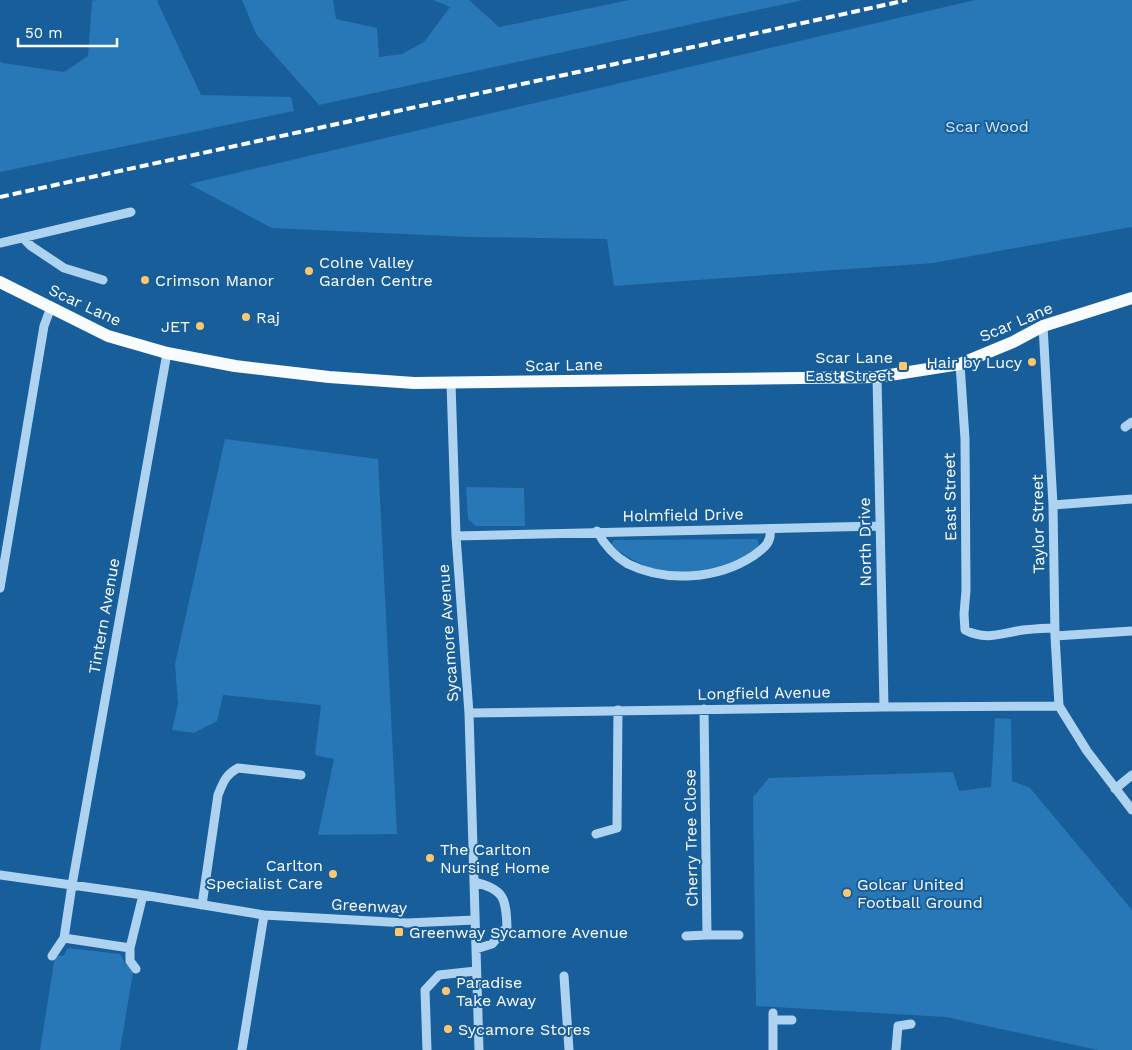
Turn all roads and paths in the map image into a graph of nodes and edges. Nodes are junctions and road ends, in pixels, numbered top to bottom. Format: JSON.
{"nodes":[{"id":1,"x":131,"y":212,"type":"dead end"},
{"id":2,"x":23,"y":238,"type":"junction"},
{"id":3,"x":0,"y":243,"type":"edge"},
{"id":4,"x":103,"y":280,"type":"dead end"},
{"id":5,"x":0,"y":282,"type":"edge"},
{"id":6,"x":1132,"y":298,"type":"edge"},
{"id":7,"x":51,"y":307,"type":"junction"},
{"id":8,"x":1043,"y":326,"type":"junction"},
{"id":9,"x":167,"y":353,"type":"junction"},
{"id":10,"x":960,"y":364,"type":"junction"},
{"id":11,"x":877,"y":377,"type":"junction"},
{"id":12,"x":451,"y":383,"type":"junction"},
{"id":13,"x":1132,"y":499,"type":"edge"},
{"id":14,"x":1053,"y":504,"type":"junction"},
{"id":15,"x":879,"y":526,"type":"junction"},
{"id":16,"x":770,"y":529,"type":"junction"},
{"id":17,"x":597,"y":532,"type":"junction"},
{"id":18,"x":456,"y":536,"type":"junction"},
{"id":19,"x":0,"y":588,"type":"edge"},
{"id":20,"x":1132,"y":631,"type":"edge"},
{"id":21,"x":1055,"y":632,"type":"junction"},
{"id":22,"x":1059,"y":706,"type":"junction"},
{"id":23,"x":884,"y":707,"type":"junction"},
{"id":24,"x":704,"y":709,"type":"junction"},
{"id":25,"x":618,"y":710,"type":"junction"},
{"id":26,"x":469,"y":713,"type":"junction"},
{"id":27,"x":1132,"y":775,"type":"edge"},
{"id":28,"x":301,"y":776,"type":"dead end"},
{"id":29,"x":1115,"y":789,"type":"junction"},
{"id":30,"x":1132,"y":810,"type":"edge"},
{"id":31,"x":596,"y":834,"type":"dead end"},
{"id":32,"x":0,"y":874,"type":"edge"},
{"id":33,"x":474,"y":882,"type":"junction"},
{"id":34,"x":72,"y":885,"type":"junction"},
{"id":35,"x":143,"y":895,"type":"junction"},
{"id":36,"x":202,"y":905,"type":"junction"},
{"id":37,"x":264,"y":916,"type":"junction"},
{"id":38,"x":475,"y":920,"type":"junction"},
{"id":39,"x":707,"y":935,"type":"junction"},
{"id":40,"x":739,"y":935,"type":"dead end"},
{"id":41,"x":686,"y":936,"type":"dead end"},
{"id":42,"x":64,"y":938,"type":"junction"},
{"id":43,"x":130,"y":948,"type":"junction"},
{"id":44,"x":476,"y":949,"type":"junction"},
{"id":45,"x":52,"y":956,"type":"dead end"},
{"id":46,"x":136,"y":969,"type":"dead end"},
{"id":47,"x":476,"y":971,"type":"junction"},
{"id":48,"x":564,"y":976,"type":"dead end"},
{"id":49,"x":792,"y":1020,"type":"dead end"},
{"id":50,"x":912,"y":1024,"type":"dead end"},
{"id":51,"x":242,"y":1050,"type":"edge"},
{"id":52,"x":427,"y":1050,"type":"edge"},
{"id":53,"x":479,"y":1050,"type":"edge"},
{"id":54,"x":569,"y":1050,"type":"edge"},
{"id":55,"x":773,"y":1050,"type":"edge"},
{"id":56,"x":896,"y":1050,"type":"edge"}],
"edges":[{"from":1,"to":2,"type":"street"},
{"from":2,"to":3,"type":"street"},
{"from":2,"to":4,"type":"street"},
{"from":5,"to":7,"type":"main road","name":"Scar Lane"},
{"from":6,"to":8,"type":"main road","name":"Scar Lane"},
{"from":7,"to":9,"type":"main road","name":"Scar Lane"},
{"from":7,"to":19,"type":"street"},
{"from":8,"to":10,"type":"main road","name":"Scar Lane"},
{"from":8,"to":14,"type":"street","name":"Taylor Street"},
{"from":9,"to":12,"type":"main road","name":"Scar Lane"},
{"from":9,"to":34,"type":"street","name":"Tintern Avenue"},
{"from":10,"to":11,"type":"main road","name":"Scar Lane"},
{"from":10,"to":21,"type":"street","name":"East Street"},
{"from":11,"to":12,"type":"main road","name":"Scar Lane"},
{"from":11,"to":15,"type":"street","name":"North Drive"},
{"from":12,"to":18,"type":"street","name":"Sycamore Avenue"},
{"from":13,"to":14,"type":"street"},
{"from":14,"to":21,"type":"street","name":"Taylor Street"},
{"from":15,"to":16,"type":"street","name":"Holmfield Drive"},
{"from":15,"to":23,"type":"street","name":"North Drive"},
{"from":16,"to":17,"type":"street","name":"Holmfield Drive"},
{"from":16,"to":17,"type":"street"},
{"from":17,"to":18,"type":"street","name":"Holmfield Drive"},
{"from":18,"to":26,"type":"street","name":"Sycamore Avenue"},
{"from":20,"to":21,"type":"street"},
{"from":21,"to":22,"type":"street","name":"Taylor Street"},
{"from":22,"to":23,"type":"street","name":"Longfield Avenue"},
{"from":22,"to":29,"type":"street","name":"Taylor Street"},
{"from":23,"to":24,"type":"street","name":"Longfield Avenue"},
{"from":24,"to":25,"type":"street","name":"Longfield Avenue"},
{"from":24,"to":39,"type":"street","name":"Cherry Tree Close"},
{"from":25,"to":26,"type":"street","name":"Longfield Avenue"},
{"from":25,"to":31,"type":"street"},
{"from":26,"to":33,"type":"street","name":"Sycamore Avenue"},
{"from":27,"to":29,"type":"street"},
{"from":28,"to":36,"type":"street"},
{"from":29,"to":30,"type":"street"},
{"from":32,"to":34,"type":"street","name":"Greenway"},
{"from":33,"to":38,"type":"street","name":"Sycamore Avenue"},
{"from":33,"to":44,"type":"street"},
{"from":34,"to":35,"type":"street","name":"Greenway"},
{"from":34,"to":42,"type":"street"},
{"from":35,"to":36,"type":"street","name":"Greenway"},
{"from":35,"to":43,"type":"street"},
{"from":36,"to":37,"type":"street","name":"Greenway"},
{"from":37,"to":38,"type":"street","name":"Greenway"},
{"from":37,"to":51,"type":"street"},
{"from":38,"to":44,"type":"street","name":"Sycamore Avenue"},
{"from":39,"to":40,"type":"street"},
{"from":39,"to":41,"type":"street"},
{"from":42,"to":43,"type":"street"},
{"from":42,"to":45,"type":"street"},
{"from":43,"to":46,"type":"street"},
{"from":44,"to":47,"type":"street","name":"Sycamore Avenue"},
{"from":47,"to":52,"type":"street"},
{"from":47,"to":53,"type":"street","name":"Sycamore Avenue"},
{"from":48,"to":54,"type":"street"},
{"from":49,"to":55,"type":"street"},
{"from":50,"to":56,"type":"street"}]}
